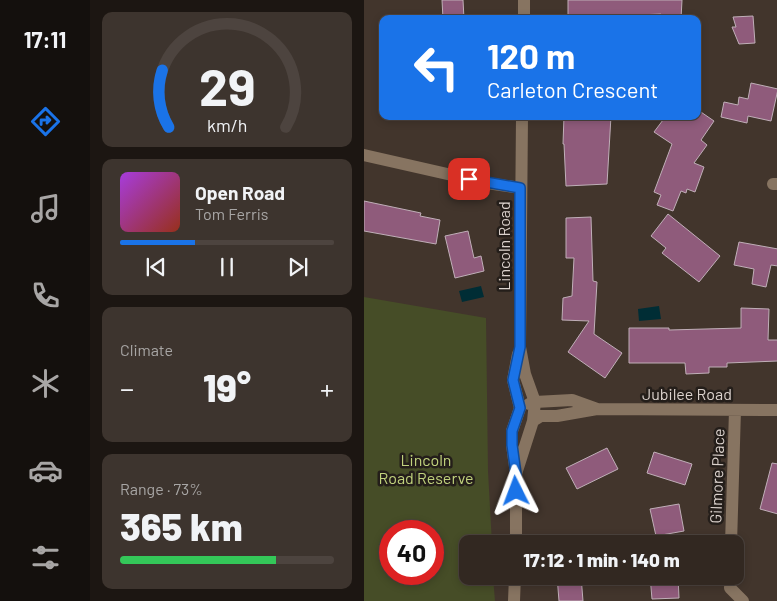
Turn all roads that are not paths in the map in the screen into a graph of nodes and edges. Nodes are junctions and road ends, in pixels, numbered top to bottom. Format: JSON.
{"nodes":[{"id":1,"x":524,"y":0,"type":"edge"},
{"id":2,"x":524,"y":15,"type":"edge"},
{"id":3,"x":522,"y":120,"type":"edge"},
{"id":4,"x":364,"y":155,"type":"edge"},
{"id":5,"x":520,"y":188,"type":"junction"},
{"id":6,"x":520,"y":347,"type":"junction"},
{"id":7,"x":535,"y":402,"type":"junction"},
{"id":8,"x":520,"y":408,"type":"junction"},
{"id":9,"x":597,"y":409,"type":"junction"},
{"id":10,"x":735,"y":410,"type":"junction"},
{"id":11,"x":777,"y":410,"type":"edge"},
{"id":12,"x":533,"y":420,"type":"junction"},
{"id":13,"x":516,"y":474,"type":"junction"},
{"id":14,"x":516,"y":535,"type":"edge"},
{"id":15,"x":731,"y":535,"type":"edge"},
{"id":16,"x":515,"y":585,"type":"edge"},
{"id":17,"x":730,"y":585,"type":"edge"},
{"id":18,"x":514,"y":601,"type":"edge"},
{"id":19,"x":743,"y":601,"type":"edge"}],
"edges":[{"from":1,"to":2,"type":"street"},
{"from":3,"to":5,"type":"street","name":"Lincoln Road"},
{"from":4,"to":5,"type":"street"},
{"from":5,"to":6,"type":"street","name":"Lincoln Road"},
{"from":6,"to":7,"type":"street","name":"Lincoln Road"},
{"from":6,"to":8,"type":"street","name":"Lincoln Road"},
{"from":7,"to":8,"type":"street","name":"Jubilee Road"},
{"from":7,"to":9,"type":"street","name":"Jubilee Road"},
{"from":7,"to":12,"type":"street","name":"Lincoln Road"},
{"from":8,"to":12,"type":"street"},
{"from":8,"to":13,"type":"street","name":"Lincoln Road"},
{"from":9,"to":10,"type":"street","name":"Jubilee Road"},
{"from":9,"to":12,"type":"street","name":"Jubilee Road"},
{"from":10,"to":11,"type":"street","name":"Jubilee Road"},
{"from":10,"to":15,"type":"street","name":"Gilmore Place"},
{"from":12,"to":13,"type":"street","name":"Lincoln Road"},
{"from":13,"to":14,"type":"street","name":"Lincoln Road"},
{"from":16,"to":18,"type":"street"},
{"from":17,"to":19,"type":"street"}]}
